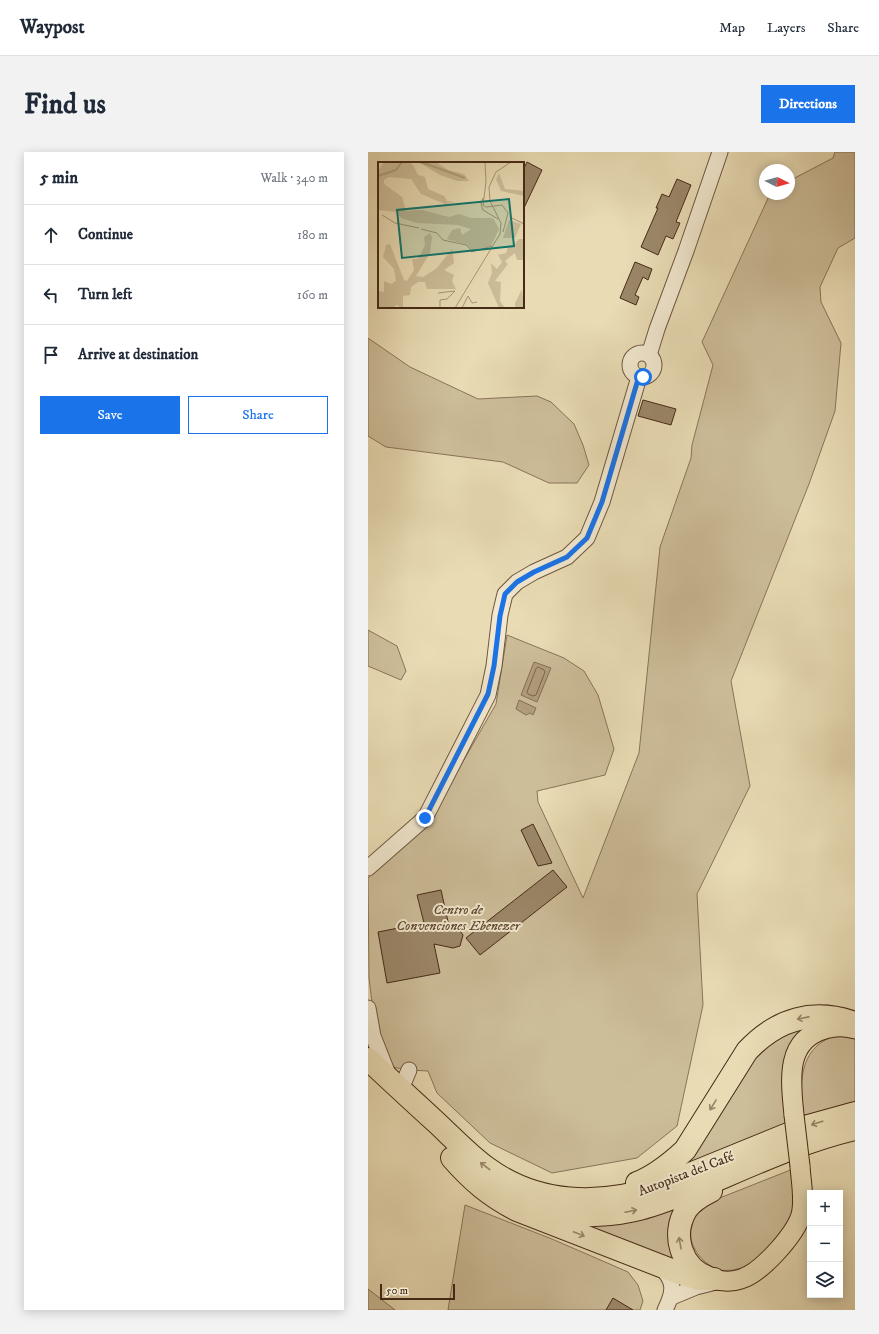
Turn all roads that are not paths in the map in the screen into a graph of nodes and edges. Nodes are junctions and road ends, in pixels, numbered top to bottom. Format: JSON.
{"nodes":[{"id":1,"x":720,"y":152,"type":"edge"},
{"id":2,"x":368,"y":868,"type":"edge"},
{"id":3,"x":368,"y":1008,"type":"edge"},
{"id":4,"x":855,"y":1023,"type":"edge"},
{"id":5,"x":855,"y":1029,"type":"edge"},
{"id":6,"x":368,"y":1060,"type":"edge"},
{"id":7,"x":368,"y":1080,"type":"edge"},
{"id":8,"x":400,"y":1080,"type":"junction"},
{"id":9,"x":855,"y":1113,"type":"edge"},
{"id":10,"x":848,"y":1131,"type":"edge"},
{"id":11,"x":452,"y":1158,"type":"junction"},
{"id":12,"x":508,"y":1180,"type":"junction"},
{"id":13,"x":659,"y":1266,"type":"junction"},
{"id":14,"x":718,"y":1280,"type":"junction"},
{"id":15,"x":669,"y":1303,"type":"edge"}],
"edges":[{"from":1,"to":2,"type":"street"},
{"from":3,"to":8,"type":"street"},
{"from":4,"to":12,"type":"highway","one_way":true},
{"from":5,"to":14,"type":"main road","bridge":true},
{"from":6,"to":8,"type":"highway","name":"Autopista del Café"},
{"from":7,"to":11,"type":"highway","name":"Autopista del Café"},
{"from":12,"to":8,"type":"highway","name":"Autopista del Café","one_way":true},
{"from":9,"to":12,"type":"highway","name":"Autopista del Café","one_way":true},
{"from":11,"to":10,"type":"highway","name":"Autopista del Café","one_way":true},
{"from":14,"to":10,"type":"highway","one_way":true},
{"from":11,"to":13,"type":"highway","one_way":true},
{"from":13,"to":14,"type":"highway"},
{"from":13,"to":15,"type":"street"},
{"from":14,"to":15,"type":"street"}]}
